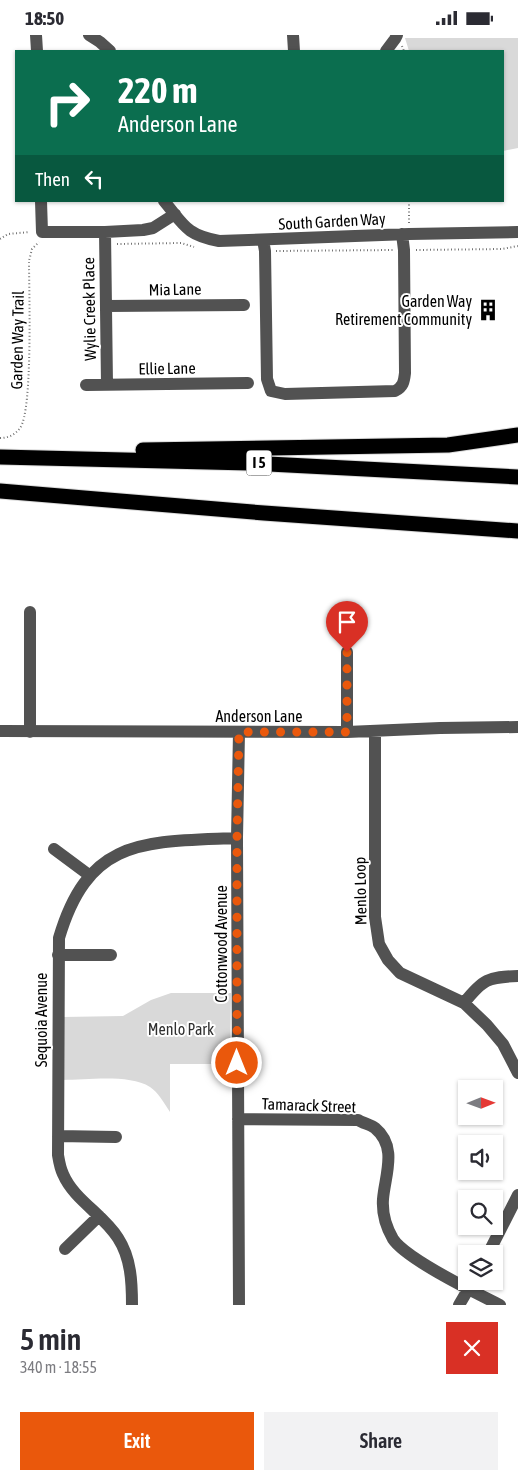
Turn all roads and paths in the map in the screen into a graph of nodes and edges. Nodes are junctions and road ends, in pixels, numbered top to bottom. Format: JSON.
{"nodes":[{"id":1,"x":36,"y":35,"type":"edge"},
{"id":2,"x":89,"y":35,"type":"edge"},
{"id":3,"x":293,"y":35,"type":"edge"},
{"id":4,"x":397,"y":35,"type":"edge"},
{"id":5,"x":37,"y":50,"type":"edge"},
{"id":6,"x":109,"y":50,"type":"edge"},
{"id":7,"x":294,"y":50,"type":"edge"},
{"id":8,"x":387,"y":50,"type":"edge"},
{"id":9,"x":41,"y":202,"type":"edge"},
{"id":10,"x":165,"y":202,"type":"edge"},
{"id":11,"x":408,"y":202,"type":"edge"},
{"id":12,"x":175,"y":214,"type":"junction"},
{"id":13,"x":42,"y":232,"type":"junction"},
{"id":14,"x":105,"y":232,"type":"junction"},
{"id":15,"x":518,"y":232,"type":"edge"},
{"id":16,"x":406,"y":234,"type":"junction"},
{"id":17,"x":0,"y":239,"type":"edge"},
{"id":18,"x":264,"y":240,"type":"junction"},
{"id":19,"x":244,"y":305,"type":"dead end"},
{"id":20,"x":106,"y":306,"type":"junction"},
{"id":21,"x":248,"y":383,"type":"dead end"},
{"id":22,"x":106,"y":384,"type":"junction"},
{"id":23,"x":86,"y":385,"type":"dead end"},
{"id":24,"x":518,"y":435,"type":"edge"},
{"id":25,"x":0,"y":438,"type":"edge"},
{"id":26,"x":0,"y":457,"type":"edge"},
{"id":27,"x":94,"y":458,"type":"junction"},
{"id":28,"x":518,"y":477,"type":"edge"},
{"id":29,"x":0,"y":491,"type":"edge"},
{"id":30,"x":514,"y":531,"type":"edge"},
{"id":31,"x":30,"y":612,"type":"dead end"},
{"id":32,"x":347,"y":652,"type":"dead end"},
{"id":33,"x":518,"y":727,"type":"edge"},
{"id":34,"x":0,"y":731,"type":"edge"},
{"id":35,"x":375,"y":731,"type":"junction"},
{"id":36,"x":30,"y":732,"type":"junction"},
{"id":37,"x":239,"y":732,"type":"junction"},
{"id":38,"x":347,"y":732,"type":"junction"},
{"id":39,"x":237,"y":839,"type":"junction"},
{"id":40,"x":54,"y":849,"type":"dead end"},
{"id":41,"x":89,"y":875,"type":"junction"},
{"id":42,"x":58,"y":955,"type":"junction"},
{"id":43,"x":111,"y":955,"type":"dead end"},
{"id":44,"x":518,"y":976,"type":"edge"},
{"id":45,"x":464,"y":1003,"type":"junction"},
{"id":46,"x":518,"y":1073,"type":"edge"},
{"id":47,"x":238,"y":1119,"type":"junction"},
{"id":48,"x":58,"y":1136,"type":"junction"},
{"id":49,"x":116,"y":1137,"type":"dead end"},
{"id":50,"x":518,"y":1195,"type":"edge"},
{"id":51,"x":98,"y":1216,"type":"junction"},
{"id":52,"x":493,"y":1245,"type":"edge"},
{"id":53,"x":65,"y":1249,"type":"dead end"},
{"id":54,"x":458,"y":1279,"type":"edge"},
{"id":55,"x":468,"y":1290,"type":"edge"},
{"id":56,"x":478,"y":1290,"type":"edge"},
{"id":57,"x":132,"y":1305,"type":"edge"},
{"id":58,"x":238,"y":1305,"type":"edge"},
{"id":59,"x":459,"y":1305,"type":"edge"},
{"id":60,"x":500,"y":1305,"type":"edge"}],
"edges":[{"from":1,"to":5,"type":"street"},
{"from":2,"to":6,"type":"street"},
{"from":3,"to":7,"type":"street"},
{"from":4,"to":8,"type":"street"},
{"from":9,"to":13,"type":"street"},
{"from":10,"to":12,"type":"street","name":"South Garden Way"},
{"from":11,"to":16,"type":"path"},
{"from":12,"to":14,"type":"street"},
{"from":12,"to":18,"type":"street","name":"South Garden Way"},
{"from":13,"to":14,"type":"street"},
{"from":13,"to":17,"type":"path"},
{"from":13,"to":25,"type":"path","name":"Garden Way Trail"},
{"from":14,"to":20,"type":"street","name":"Wylie Creek Place"},
{"from":15,"to":16,"type":"street","name":"South Garden Way"},
{"from":16,"to":18,"type":"street","name":"South Garden Way"},
{"from":16,"to":18,"type":"street"},
{"from":19,"to":20,"type":"street","name":"Mia Lane"},
{"from":20,"to":22,"type":"street","name":"Wylie Creek Place"},
{"from":21,"to":22,"type":"street","name":"Ellie Lane"},
{"from":22,"to":23,"type":"street","name":"Ellie Lane"},
{"from":24,"to":27,"type":"highway"},
{"from":26,"to":27,"type":"highway","number":"I 5"},
{"from":27,"to":28,"type":"highway","number":"I 5"},
{"from":29,"to":30,"type":"highway"},
{"from":31,"to":36,"type":"street"},
{"from":32,"to":38,"type":"street"},
{"from":33,"to":35,"type":"street","name":"Anderson Lane"},
{"from":34,"to":36,"type":"street","name":"Anderson Lane"},
{"from":35,"to":38,"type":"street","name":"Anderson Lane"},
{"from":35,"to":45,"type":"street","name":"Menlo Loop"},
{"from":36,"to":37,"type":"street","name":"Anderson Lane"},
{"from":37,"to":38,"type":"street","name":"Anderson Lane"},
{"from":37,"to":39,"type":"street","name":"Cottonwood Avenue"},
{"from":39,"to":41,"type":"street","name":"Sequoia Avenue"},
{"from":39,"to":47,"type":"street","name":"Cottonwood Avenue"},
{"from":40,"to":41,"type":"street"},
{"from":41,"to":42,"type":"street","name":"Sequoia Avenue"},
{"from":42,"to":43,"type":"street"},
{"from":42,"to":48,"type":"street","name":"Sequoia Avenue"},
{"from":44,"to":45,"type":"street"},
{"from":45,"to":46,"type":"street","name":"Menlo Loop"},
{"from":47,"to":54,"type":"street","name":"Tamarack Street"},
{"from":47,"to":58,"type":"street","name":"Cottonwood Avenue"},
{"from":48,"to":49,"type":"street"},
{"from":48,"to":51,"type":"street","name":"Sequoia Avenue"},
{"from":50,"to":52,"type":"street"},
{"from":51,"to":53,"type":"street"},
{"from":51,"to":57,"type":"street","name":"Sequoia Avenue"},
{"from":55,"to":59,"type":"street"},
{"from":56,"to":60,"type":"street","name":"Tamarack Street"}]}
